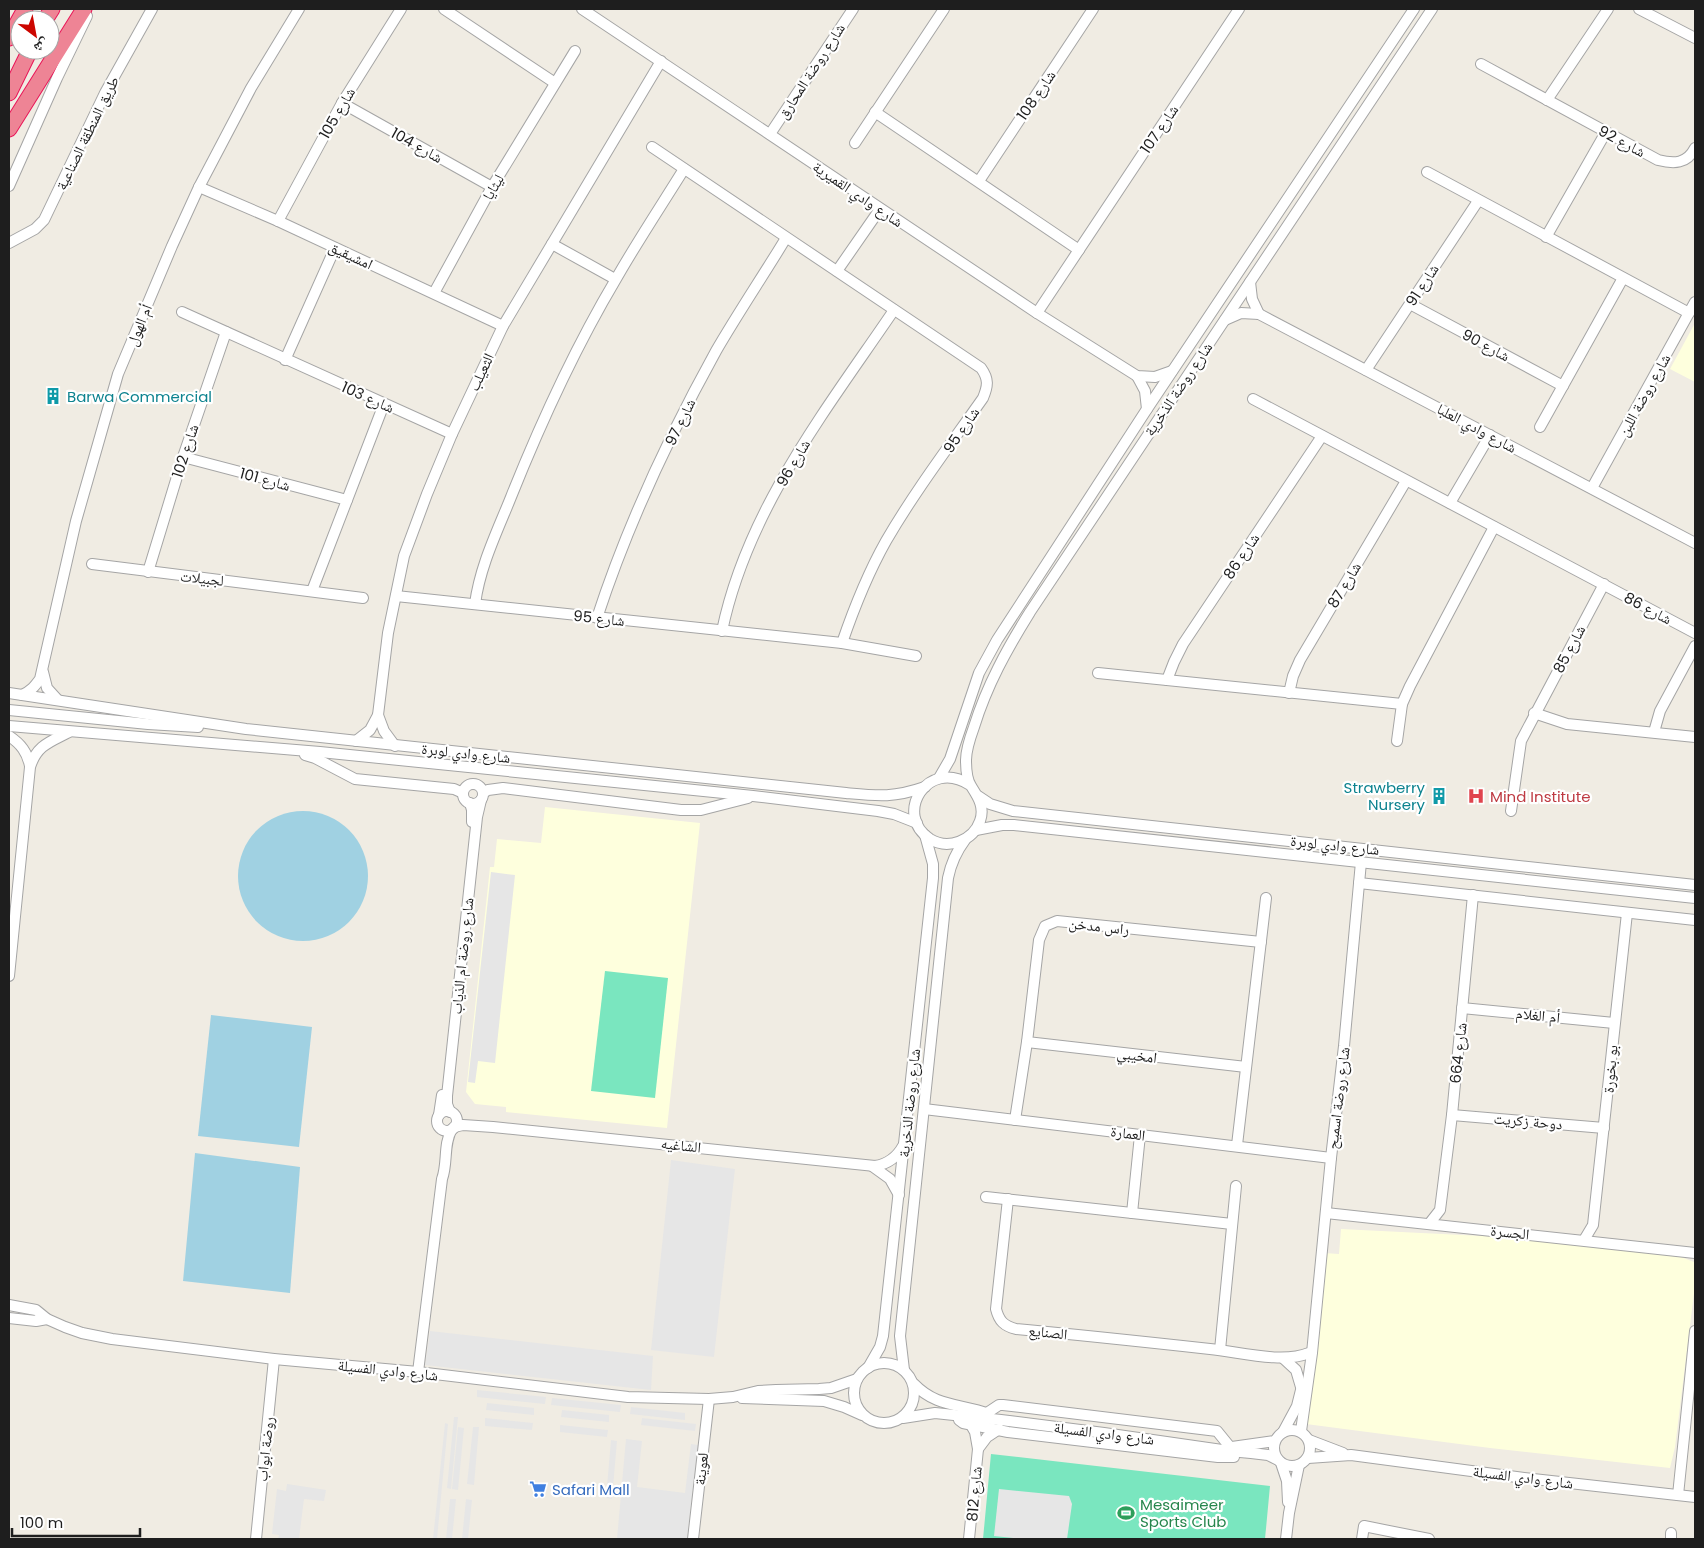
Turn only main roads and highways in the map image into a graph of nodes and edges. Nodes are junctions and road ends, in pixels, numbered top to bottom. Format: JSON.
{"nodes":[{"id":1,"x":25,"y":9,"type":"edge"},
{"id":2,"x":84,"y":9,"type":"edge"},
{"id":3,"x":9,"y":38,"type":"edge"},
{"id":4,"x":25,"y":60,"type":"edge"},
{"id":5,"x":9,"y":93,"type":"edge"},
{"id":6,"x":9,"y":129,"type":"edge"}],
"edges":[{"from":1,"to":3,"type":"highway"},
{"from":2,"to":6,"type":"highway"},
{"from":4,"to":5,"type":"highway"}]}
